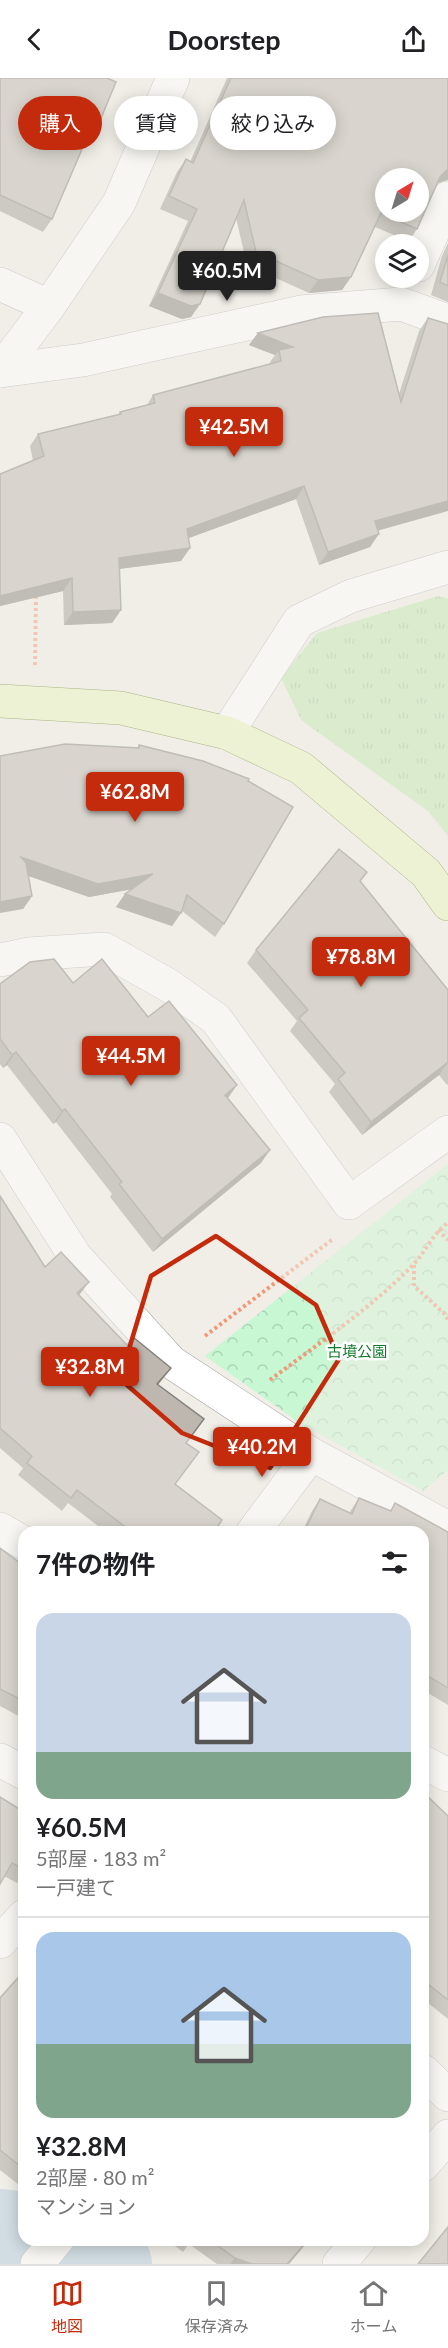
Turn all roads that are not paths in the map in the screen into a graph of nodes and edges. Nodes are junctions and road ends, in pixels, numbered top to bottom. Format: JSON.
{"nodes":[{"id":1,"x":173,"y":78,"type":"edge"},
{"id":2,"x":448,"y":198,"type":"edge"},
{"id":3,"x":429,"y":240,"type":"edge"},
{"id":4,"x":0,"y":284,"type":"edge"},
{"id":5,"x":407,"y":291,"type":"edge"},
{"id":6,"x":50,"y":306,"type":"junction"},
{"id":7,"x":448,"y":321,"type":"edge"},
{"id":8,"x":0,"y":371,"type":"edge"},
{"id":9,"x":448,"y":567,"type":"edge"},
{"id":10,"x":0,"y":701,"type":"edge"},
{"id":11,"x":227,"y":733,"type":"junction"},
{"id":12,"x":448,"y":904,"type":"edge"},
{"id":13,"x":0,"y":960,"type":"edge"},
{"id":14,"x":448,"y":1132,"type":"edge"},
{"id":15,"x":0,"y":1139,"type":"edge"},
{"id":16,"x":311,"y":1454,"type":"junction"},
{"id":17,"x":257,"y":1526,"type":"edge"},
{"id":18,"x":448,"y":1528,"type":"edge"},
{"id":19,"x":0,"y":1529,"type":"edge"},
{"id":20,"x":18,"y":1540,"type":"edge"},
{"id":21,"x":0,"y":1760,"type":"edge"},
{"id":22,"x":429,"y":1765,"type":"edge"},
{"id":23,"x":18,"y":1770,"type":"edge"},
{"id":24,"x":448,"y":1775,"type":"edge"},
{"id":25,"x":18,"y":1922,"type":"edge"},
{"id":26,"x":0,"y":1942,"type":"edge"},
{"id":27,"x":429,"y":2077,"type":"edge"},
{"id":28,"x":448,"y":2095,"type":"edge"},
{"id":29,"x":448,"y":2136,"type":"edge"},
{"id":30,"x":429,"y":2158,"type":"edge"},
{"id":31,"x":354,"y":2246,"type":"edge"},
{"id":32,"x":339,"y":2264,"type":"edge"}],
"edges":[{"from":1,"to":6,"type":"street"},
{"from":2,"to":3,"type":"street"},
{"from":4,"to":6,"type":"street"},
{"from":5,"to":7,"type":"street"},
{"from":5,"to":8,"type":"street"},
{"from":6,"to":8,"type":"street"},
{"from":9,"to":11,"type":"street"},
{"from":10,"to":11,"type":"street"},
{"from":11,"to":12,"type":"street"},
{"from":13,"to":14,"type":"street"},
{"from":15,"to":16,"type":"street"},
{"from":16,"to":17,"type":"street"},
{"from":16,"to":18,"type":"street"},
{"from":19,"to":20,"type":"street"},
{"from":21,"to":23,"type":"street"},
{"from":22,"to":24,"type":"street"},
{"from":25,"to":26,"type":"street"},
{"from":27,"to":28,"type":"street"},
{"from":29,"to":30,"type":"street"},
{"from":31,"to":32,"type":"street"}]}
